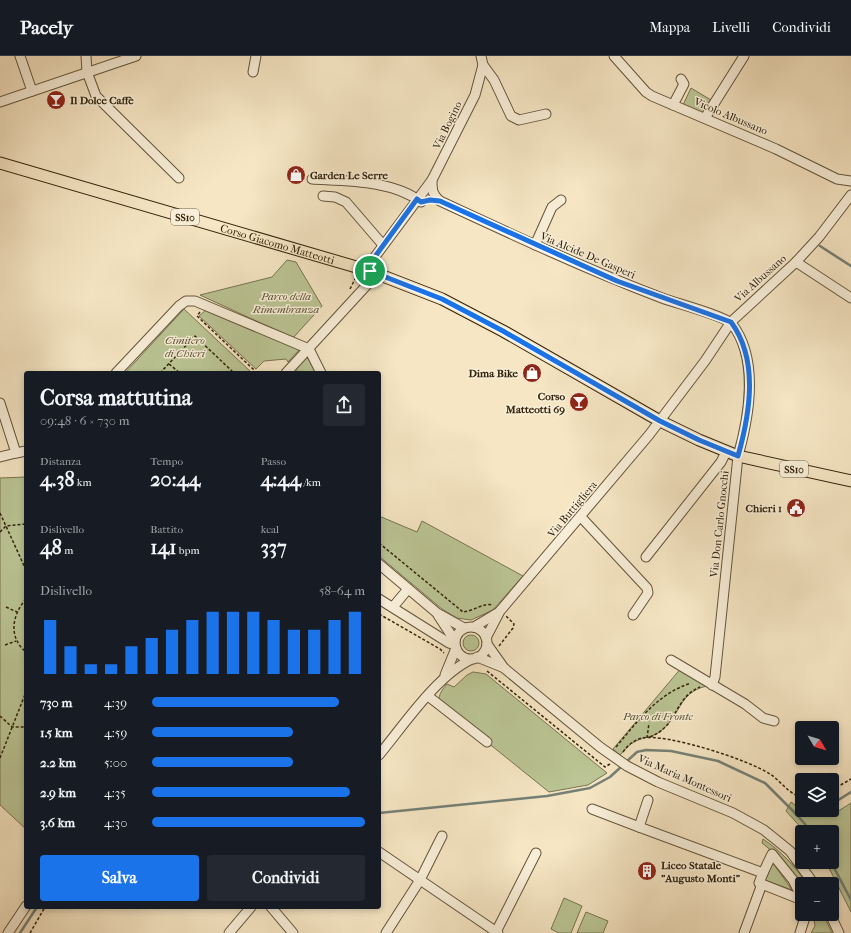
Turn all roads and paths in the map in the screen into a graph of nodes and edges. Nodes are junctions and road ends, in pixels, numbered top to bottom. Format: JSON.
{"nodes":[{"id":1,"x":20,"y":56,"type":"edge"},
{"id":2,"x":86,"y":56,"type":"edge"},
{"id":3,"x":136,"y":56,"type":"edge"},
{"id":4,"x":256,"y":56,"type":"edge"},
{"id":5,"x":614,"y":56,"type":"edge"},
{"id":6,"x":744,"y":56,"type":"edge"},
{"id":7,"x":123,"y":58,"type":"edge"},
{"id":8,"x":482,"y":61,"type":"edge"},
{"id":9,"x":87,"y":72,"type":"junction"},
{"id":10,"x":253,"y":72,"type":"dead end"},
{"id":11,"x":681,"y":79,"type":"dead end"},
{"id":12,"x":32,"y":91,"type":"junction"},
{"id":13,"x":0,"y":102,"type":"edge"},
{"id":14,"x":673,"y":105,"type":"junction"},
{"id":15,"x":546,"y":114,"type":"dead end"},
{"id":16,"x":705,"y":118,"type":"junction"},
{"id":17,"x":0,"y":163,"type":"edge"},
{"id":18,"x":179,"y":178,"type":"dead end"},
{"id":19,"x":312,"y":179,"type":"dead end"},
{"id":20,"x":432,"y":180,"type":"junction"},
{"id":21,"x":851,"y":180,"type":"edge"},
{"id":22,"x":851,"y":195,"type":"edge"},
{"id":23,"x":324,"y":196,"type":"dead end"},
{"id":24,"x":561,"y":200,"type":"dead end"},
{"id":25,"x":419,"y":201,"type":"junction"},
{"id":26,"x":440,"y":201,"type":"junction"},
{"id":27,"x":383,"y":245,"type":"junction"},
{"id":28,"x":535,"y":245,"type":"junction"},
{"id":29,"x":796,"y":262,"type":"junction"},
{"id":30,"x":370,"y":271,"type":"junction"},
{"id":31,"x":851,"y":298,"type":"edge"},
{"id":32,"x":207,"y":305,"type":"junction"},
{"id":33,"x":731,"y":322,"type":"junction"},
{"id":34,"x":309,"y":349,"type":"junction"},
{"id":35,"x":169,"y":364,"type":"junction"},
{"id":36,"x":256,"y":369,"type":"dead end"},
{"id":37,"x":118,"y":371,"type":"edge"},
{"id":38,"x":162,"y":371,"type":"edge"},
{"id":39,"x":178,"y":371,"type":"edge"},
{"id":40,"x":232,"y":371,"type":"edge"},
{"id":41,"x":288,"y":371,"type":"edge"},
{"id":42,"x":320,"y":371,"type":"edge"},
{"id":43,"x":0,"y":402,"type":"edge"},
{"id":44,"x":660,"y":421,"type":"junction"},
{"id":45,"x":24,"y":451,"type":"edge"},
{"id":46,"x":726,"y":452,"type":"junction"},
{"id":47,"x":16,"y":453,"type":"junction"},
{"id":48,"x":738,"y":456,"type":"junction"},
{"id":49,"x":0,"y":457,"type":"edge"},
{"id":50,"x":851,"y":482,"type":"edge"},
{"id":51,"x":0,"y":513,"type":"edge"},
{"id":52,"x":580,"y":517,"type":"junction"},
{"id":53,"x":24,"y":524,"type":"edge"},
{"id":54,"x":6,"y":526,"type":"junction"},
{"id":55,"x":0,"y":532,"type":"edge"},
{"id":56,"x":381,"y":545,"type":"edge"},
{"id":57,"x":646,"y":557,"type":"dead end"},
{"id":58,"x":24,"y":566,"type":"edge"},
{"id":59,"x":381,"y":566,"type":"edge"},
{"id":60,"x":408,"y":589,"type":"junction"},
{"id":61,"x":381,"y":600,"type":"edge"},
{"id":62,"x":24,"y":602,"type":"edge"},
{"id":63,"x":6,"y":607,"type":"dead end"},
{"id":64,"x":393,"y":607,"type":"junction"},
{"id":65,"x":500,"y":611,"type":"junction"},
{"id":66,"x":17,"y":612,"type":"junction"},
{"id":67,"x":437,"y":613,"type":"junction"},
{"id":68,"x":381,"y":615,"type":"edge"},
{"id":69,"x":633,"y":615,"type":"dead end"},
{"id":70,"x":469,"y":628,"type":"junction"},
{"id":71,"x":16,"y":641,"type":"junction"},
{"id":72,"x":486,"y":641,"type":"junction"},
{"id":73,"x":5,"y":645,"type":"dead end"},
{"id":74,"x":455,"y":645,"type":"junction"},
{"id":75,"x":24,"y":650,"type":"edge"},
{"id":76,"x":500,"y":652,"type":"dead end"},
{"id":77,"x":446,"y":656,"type":"dead end"},
{"id":78,"x":475,"y":658,"type":"junction"},
{"id":79,"x":671,"y":660,"type":"dead end"},
{"id":80,"x":504,"y":668,"type":"junction"},
{"id":81,"x":483,"y":670,"type":"dead end"},
{"id":82,"x":444,"y":677,"type":"junction"},
{"id":83,"x":710,"y":684,"type":"junction"},
{"id":84,"x":428,"y":696,"type":"junction"},
{"id":85,"x":24,"y":697,"type":"edge"},
{"id":86,"x":0,"y":716,"type":"edge"},
{"id":87,"x":774,"y":721,"type":"dead end"},
{"id":88,"x":649,"y":723,"type":"dead end"},
{"id":89,"x":12,"y":727,"type":"junction"},
{"id":90,"x":24,"y":727,"type":"edge"},
{"id":91,"x":650,"y":737,"type":"junction"},
{"id":92,"x":647,"y":738,"type":"junction"},
{"id":93,"x":487,"y":742,"type":"dead end"},
{"id":94,"x":381,"y":753,"type":"edge"},
{"id":95,"x":615,"y":757,"type":"junction"},
{"id":96,"x":0,"y":758,"type":"edge"},
{"id":97,"x":851,"y":778,"type":"edge"},
{"id":98,"x":839,"y":786,"type":"edge"},
{"id":99,"x":795,"y":794,"type":"edge"},
{"id":100,"x":648,"y":800,"type":"dead end"},
{"id":101,"x":592,"y":809,"type":"dead end"},
{"id":102,"x":639,"y":827,"type":"junction"},
{"id":103,"x":442,"y":836,"type":"dead end"},
{"id":104,"x":381,"y":853,"type":"edge"},
{"id":105,"x":536,"y":853,"type":"dead end"},
{"id":106,"x":763,"y":874,"type":"junction"},
{"id":107,"x":809,"y":877,"type":"edge"},
{"id":108,"x":420,"y":880,"type":"junction"},
{"id":109,"x":762,"y":884,"type":"junction"},
{"id":110,"x":795,"y":884,"type":"edge"},
{"id":111,"x":795,"y":896,"type":"edge"},
{"id":112,"x":24,"y":909,"type":"edge"},
{"id":113,"x":45,"y":909,"type":"edge"},
{"id":114,"x":249,"y":909,"type":"edge"},
{"id":115,"x":273,"y":909,"type":"edge"},
{"id":116,"x":804,"y":921,"type":"edge"},
{"id":117,"x":833,"y":921,"type":"edge"},
{"id":118,"x":497,"y":932,"type":"edge"},
{"id":119,"x":8,"y":933,"type":"edge"},
{"id":120,"x":30,"y":933,"type":"edge"},
{"id":121,"x":229,"y":933,"type":"edge"},
{"id":122,"x":293,"y":933,"type":"edge"},
{"id":123,"x":386,"y":933,"type":"edge"},
{"id":124,"x":744,"y":933,"type":"edge"},
{"id":125,"x":800,"y":933,"type":"edge"},
{"id":126,"x":839,"y":933,"type":"edge"}],
"edges":[{"from":1,"to":12,"type":"street"},
{"from":2,"to":9,"type":"street"},
{"from":3,"to":7,"type":"street"},
{"from":4,"to":10,"type":"street"},
{"from":5,"to":14,"type":"street","name":"Vicolo Albussano"},
{"from":6,"to":16,"type":"street"},
{"from":7,"to":9,"type":"street"},
{"from":8,"to":15,"type":"street"},
{"from":8,"to":20,"type":"street","name":"Via Bogino"},
{"from":9,"to":12,"type":"street"},
{"from":9,"to":18,"type":"street"},
{"from":11,"to":14,"type":"street"},
{"from":12,"to":13,"type":"street"},
{"from":14,"to":16,"type":"street","name":"Vicolo Albussano"},
{"from":16,"to":21,"type":"street","name":"Vicolo Albussano"},
{"from":17,"to":30,"type":"main road","name":"Corso Giacomo Matteotti","number":"SS10"},
{"from":19,"to":25,"type":"street"},
{"from":20,"to":25,"type":"street","name":"Via Bogino"},
{"from":20,"to":26,"type":"street"},
{"from":22,"to":29,"type":"street","name":"Via Albussano"},
{"from":23,"to":27,"type":"street"},
{"from":24,"to":28,"type":"street"},
{"from":25,"to":26,"type":"street","name":"Via Alcide De Gasperi"},
{"from":25,"to":27,"type":"street"},
{"from":26,"to":28,"type":"street","name":"Via Alcide De Gasperi"},
{"from":27,"to":30,"type":"street"},
{"from":28,"to":33,"type":"street","name":"Via Alcide De Gasperi"},
{"from":29,"to":31,"type":"street"},
{"from":29,"to":33,"type":"street","name":"Via Albussano"},
{"from":30,"to":34,"type":"street"},
{"from":30,"to":44,"type":"main road","name":"Corso Giacomo Matteotti","number":"SS10"},
{"from":32,"to":34,"type":"street"},
{"from":32,"to":36,"type":"path"},
{"from":32,"to":37,"type":"street"},
{"from":33,"to":44,"type":"street","name":"Via Albussano"},
{"from":33,"to":48,"type":"street","name":"Via Don Carlo Gnocchi"},
{"from":34,"to":41,"type":"street"},
{"from":34,"to":42,"type":"street"},
{"from":35,"to":38,"type":"path"},
{"from":35,"to":39,"type":"path"},
{"from":35,"to":40,"type":"path"},
{"from":43,"to":47,"type":"street"},
{"from":44,"to":46,"type":"main road","name":"Corso Giacomo Matteotti","number":"SS10"},
{"from":44,"to":52,"type":"street","name":"Via Buttigliera"},
{"from":45,"to":47,"type":"street"},
{"from":46,"to":48,"type":"main road","name":"Corso Giacomo Matteotti","number":"SS10"},
{"from":46,"to":57,"type":"street"},
{"from":47,"to":49,"type":"street"},
{"from":48,"to":50,"type":"main road","name":"Corso Giacomo Matteotti","number":"SS10"},
{"from":48,"to":83,"type":"street","name":"Via Don Carlo Gnocchi"},
{"from":51,"to":54,"type":"path"},
{"from":52,"to":65,"type":"street","name":"Via Buttigliera"},
{"from":52,"to":69,"type":"street"},
{"from":53,"to":54,"type":"path"},
{"from":54,"to":55,"type":"path"},
{"from":54,"to":58,"type":"path"},
{"from":56,"to":65,"type":"path"},
{"from":59,"to":60,"type":"street"},
{"from":60,"to":64,"type":"street"},
{"from":60,"to":67,"type":"street"},
{"from":61,"to":64,"type":"street"},
{"from":62,"to":66,"type":"path"},
{"from":63,"to":66,"type":"path"},
{"from":64,"to":74,"type":"street"},
{"from":65,"to":70,"type":"street","name":"Via Buttigliera"},
{"from":65,"to":72,"type":"street","name":"Via Buttigliera"},
{"from":65,"to":76,"type":"path"},
{"from":66,"to":71,"type":"path"},
{"from":67,"to":70,"type":"street"},
{"from":67,"to":74,"type":"street"},
{"from":68,"to":77,"type":"path"},
{"from":70,"to":72,"type":"street"},
{"from":70,"to":74,"type":"street"},
{"from":71,"to":73,"type":"path"},
{"from":71,"to":75,"type":"path"},
{"from":72,"to":78,"type":"street"},
{"from":72,"to":80,"type":"street","name":"Via Maria Montessori"},
{"from":74,"to":78,"type":"street"},
{"from":74,"to":82,"type":"street"},
{"from":78,"to":80,"type":"street","name":"Via Maria Montessori"},
{"from":78,"to":82,"type":"street"},
{"from":79,"to":83,"type":"street"},
{"from":80,"to":95,"type":"street","name":"Via Maria Montessori"},
{"from":81,"to":95,"type":"path"},
{"from":82,"to":84,"type":"street"},
{"from":83,"to":87,"type":"street"},
{"from":83,"to":91,"type":"path"},
{"from":83,"to":95,"type":"path"},
{"from":84,"to":93,"type":"street"},
{"from":84,"to":94,"type":"street"},
{"from":85,"to":89,"type":"path"},
{"from":86,"to":89,"type":"path"},
{"from":88,"to":92,"type":"path"},
{"from":89,"to":90,"type":"path"},
{"from":89,"to":96,"type":"path"},
{"from":91,"to":92,"type":"path"},
{"from":91,"to":99,"type":"path"},
{"from":92,"to":95,"type":"path"},
{"from":95,"to":107,"type":"street","name":"Via Maria Montessori"},
{"from":97,"to":98,"type":"path"},
{"from":100,"to":102,"type":"street"},
{"from":101,"to":102,"type":"street"},
{"from":102,"to":106,"type":"street"},
{"from":103,"to":108,"type":"street"},
{"from":104,"to":108,"type":"street"},
{"from":105,"to":118,"type":"street"},
{"from":106,"to":109,"type":"street"},
{"from":106,"to":110,"type":"street"},
{"from":108,"to":118,"type":"street"},
{"from":108,"to":123,"type":"street"},
{"from":109,"to":111,"type":"street"},
{"from":109,"to":124,"type":"street"},
{"from":112,"to":119,"type":"street"},
{"from":113,"to":120,"type":"path"},
{"from":114,"to":121,"type":"street"},
{"from":115,"to":122,"type":"street"},
{"from":116,"to":125,"type":"street"},
{"from":117,"to":126,"type":"street"}]}
